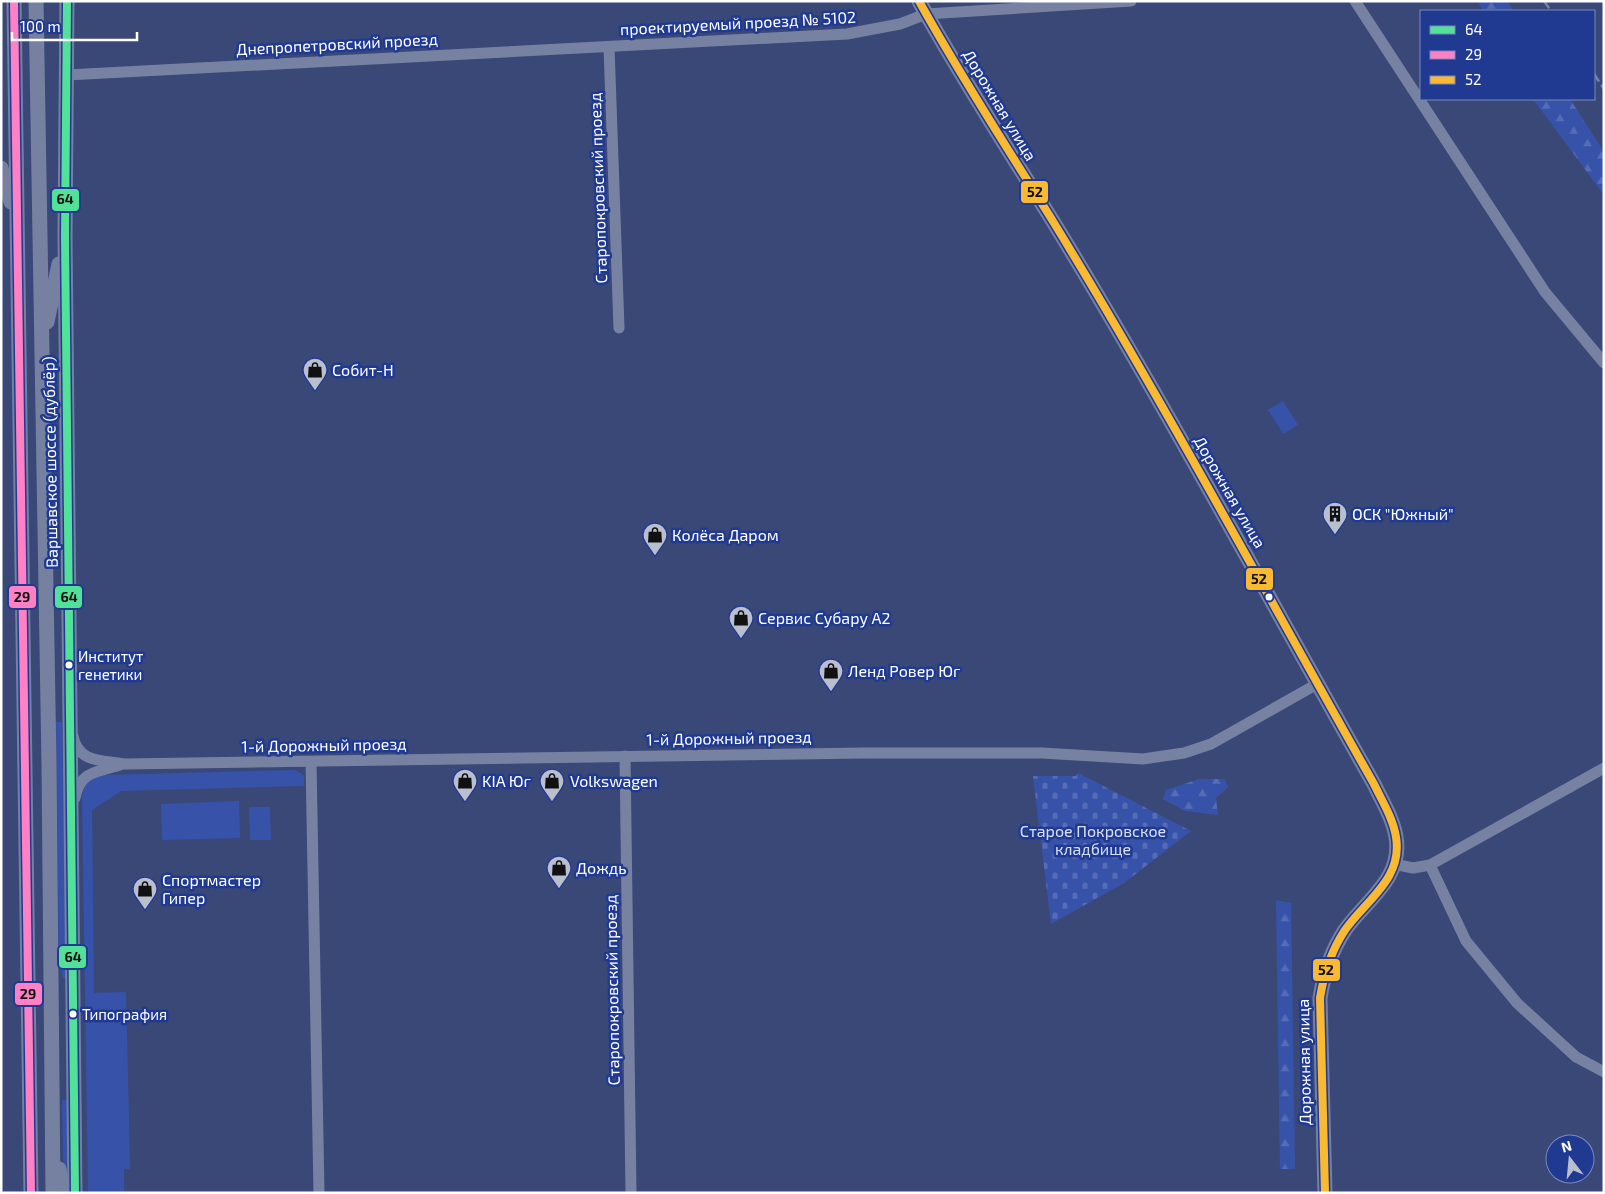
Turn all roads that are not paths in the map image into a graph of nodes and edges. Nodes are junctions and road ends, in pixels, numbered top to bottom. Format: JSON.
{"nodes":[{"id":1,"x":14,"y":1,"type":"edge"},
{"id":2,"x":36,"y":1,"type":"edge"},
{"id":3,"x":67,"y":1,"type":"edge"},
{"id":4,"x":1131,"y":1,"type":"edge"},
{"id":5,"x":1355,"y":1,"type":"edge"},
{"id":6,"x":922,"y":8,"type":"edge"},
{"id":7,"x":609,"y":47,"type":"junction"},
{"id":8,"x":67,"y":75,"type":"junction"},
{"id":9,"x":1,"y":168,"type":"edge"},
{"id":10,"x":17,"y":223,"type":"junction"},
{"id":11,"x":65,"y":236,"type":"junction"},
{"id":12,"x":619,"y":328,"type":"dead end"},
{"id":13,"x":41,"y":348,"type":"junction"},
{"id":14,"x":1604,"y":363,"type":"edge"},
{"id":15,"x":1317,"y":684,"type":"junction"},
{"id":16,"x":70,"y":721,"type":"junction"},
{"id":17,"x":625,"y":756,"type":"junction"},
{"id":18,"x":311,"y":762,"type":"junction"},
{"id":19,"x":124,"y":764,"type":"junction"},
{"id":20,"x":1604,"y":768,"type":"edge"},
{"id":21,"x":72,"y":816,"type":"junction"},
{"id":22,"x":1394,"y":864,"type":"junction"},
{"id":23,"x":1430,"y":865,"type":"junction"},
{"id":24,"x":1604,"y":1072,"type":"edge"},
{"id":25,"x":52,"y":1138,"type":"junction"},
{"id":26,"x":32,"y":1193,"type":"edge"},
{"id":27,"x":52,"y":1193,"type":"edge"},
{"id":28,"x":64,"y":1193,"type":"edge"},
{"id":29,"x":75,"y":1193,"type":"edge"},
{"id":30,"x":319,"y":1193,"type":"edge"},
{"id":31,"x":631,"y":1193,"type":"edge"},
{"id":32,"x":1325,"y":1193,"type":"edge"}],
"edges":[{"from":1,"to":10,"type":"main road"},
{"from":2,"to":13,"type":"main road"},
{"from":3,"to":8,"type":"main road","name":"Варшавское шоссе (дублёр)"},
{"from":4,"to":6,"type":"street","name":"проектируемый проезд № 5102"},
{"from":5,"to":14,"type":"street"},
{"from":6,"to":7,"type":"street","name":"проектируемый проезд № 5102"},
{"from":6,"to":15,"type":"main road","name":"Дорожная улица"},
{"from":7,"to":8,"type":"street","name":"Днепропетровский проезд"},
{"from":7,"to":12,"type":"street","name":"Старопокровский проезд"},
{"from":8,"to":11,"type":"main road","name":"Варшавское шоссе (дублёр)"},
{"from":9,"to":10,"type":"main road"},
{"from":10,"to":26,"type":"main road"},
{"from":11,"to":13,"type":"main road"},
{"from":11,"to":16,"type":"main road","name":"Варшавское шоссе (дублёр)"},
{"from":13,"to":25,"type":"main road"},
{"from":15,"to":17,"type":"street","name":"1-й Дорожный проезд"},
{"from":15,"to":22,"type":"main road","name":"Дорожная улица"},
{"from":16,"to":19,"type":"street"},
{"from":16,"to":21,"type":"main road","name":"Варшавское шоссе (дублёр)"},
{"from":17,"to":18,"type":"street","name":"1-й Дорожный проезд"},
{"from":17,"to":31,"type":"street","name":"Старопокровский проезд"},
{"from":18,"to":19,"type":"street","name":"1-й Дорожный проезд"},
{"from":18,"to":30,"type":"street"},
{"from":19,"to":21,"type":"street"},
{"from":20,"to":23,"type":"street"},
{"from":21,"to":29,"type":"main road","name":"Варшавское шоссе (дублёр)"},
{"from":22,"to":23,"type":"street"},
{"from":22,"to":32,"type":"main road","name":"Дорожная улица"},
{"from":23,"to":24,"type":"street"},
{"from":25,"to":27,"type":"main road"},
{"from":25,"to":28,"type":"main road"}]}
